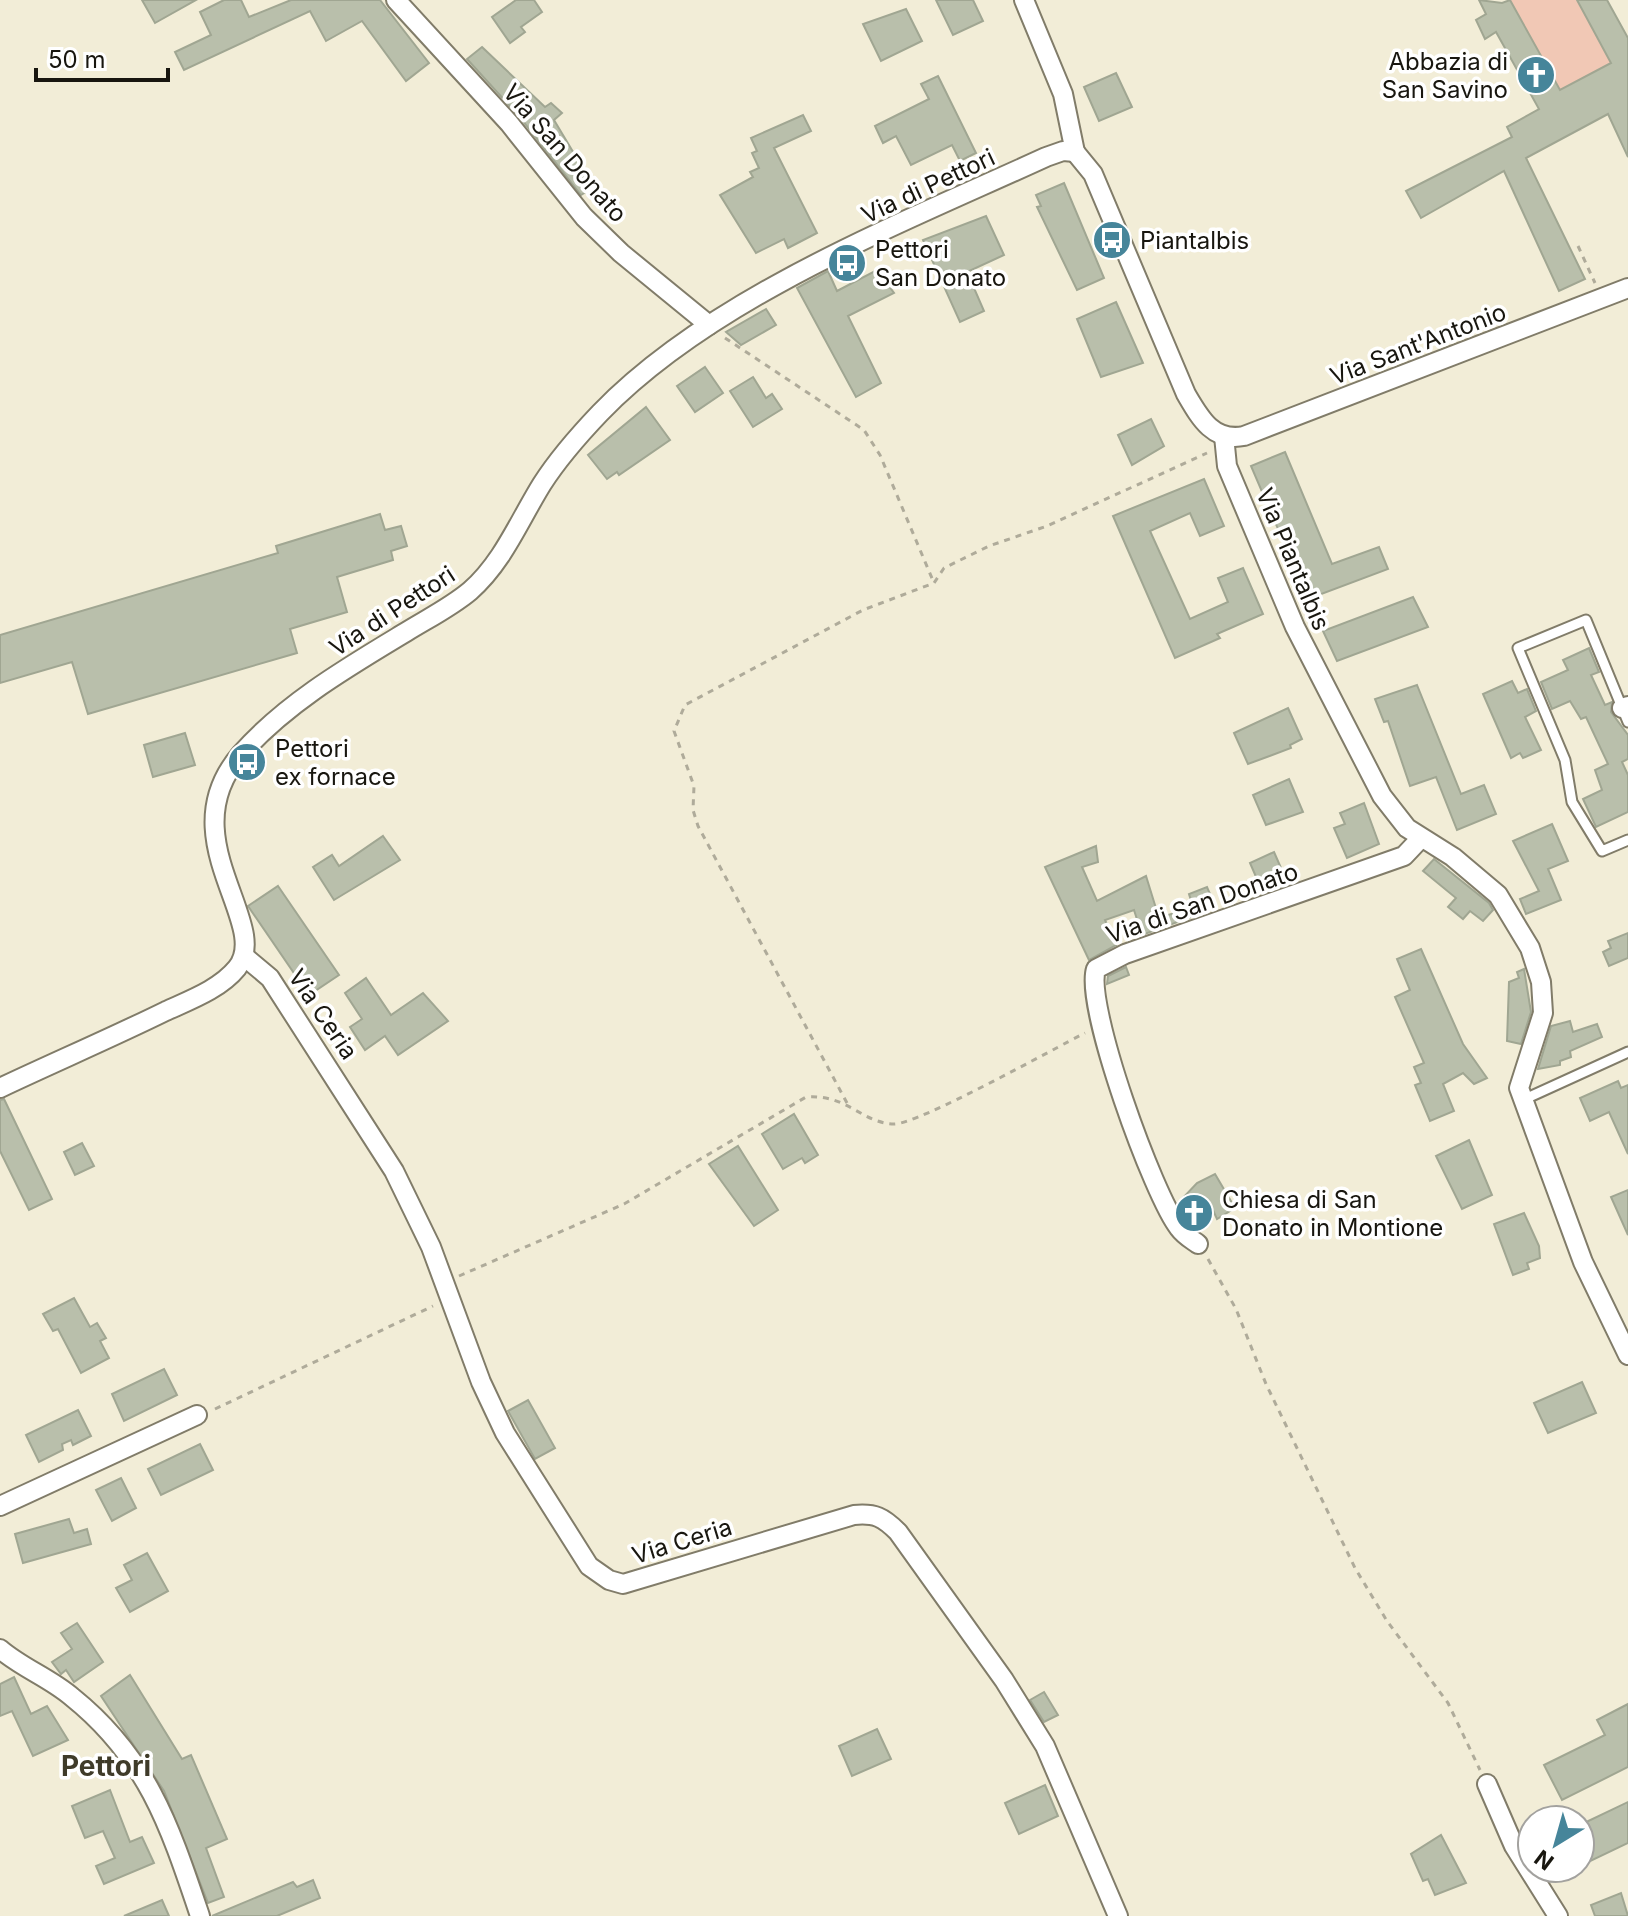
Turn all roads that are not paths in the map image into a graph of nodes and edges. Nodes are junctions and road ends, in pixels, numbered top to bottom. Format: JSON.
{"nodes":[{"id":1,"x":396,"y":0,"type":"edge"},
{"id":2,"x":1024,"y":0,"type":"edge"},
{"id":3,"x":1075,"y":152,"type":"junction"},
{"id":4,"x":1628,"y":288,"type":"edge"},
{"id":5,"x":709,"y":325,"type":"junction"},
{"id":6,"x":1224,"y":436,"type":"junction"},
{"id":7,"x":1626,"y":712,"type":"edge"},
{"id":8,"x":1421,"y":838,"type":"junction"},
{"id":9,"x":1628,"y":840,"type":"edge"},
{"id":10,"x":245,"y":957,"type":"junction"},
{"id":11,"x":1628,"y":1052,"type":"edge"},
{"id":12,"x":0,"y":1088,"type":"edge"},
{"id":13,"x":1525,"y":1099,"type":"junction"},
{"id":14,"x":1198,"y":1244,"type":"road end"},
{"id":15,"x":1628,"y":1355,"type":"edge"},
{"id":16,"x":197,"y":1415,"type":"road end"},
{"id":17,"x":0,"y":1506,"type":"edge"},
{"id":18,"x":0,"y":1649,"type":"edge"},
{"id":19,"x":1487,"y":1784,"type":"road end"},
{"id":20,"x":200,"y":1916,"type":"edge"},
{"id":21,"x":1118,"y":1916,"type":"edge"},
{"id":22,"x":1558,"y":1916,"type":"edge"}],
"edges":[{"from":1,"to":5,"type":"street","name":"Via San Donato"},
{"from":2,"to":3,"type":"street"},
{"from":3,"to":5,"type":"street","name":"Via di Pettori"},
{"from":3,"to":6,"type":"street"},
{"from":4,"to":6,"type":"street","name":"Via Sant'Antonio"},
{"from":5,"to":10,"type":"street","name":"Via di Pettori"},
{"from":6,"to":8,"type":"street","name":"Via Piantalbis"},
{"from":7,"to":9,"type":"lane"},
{"from":8,"to":13,"type":"street","name":"Via Piantalbis"},
{"from":8,"to":14,"type":"street","name":"Via di San Donato"},
{"from":10,"to":12,"type":"street"},
{"from":10,"to":21,"type":"street","name":"Via Ceria"},
{"from":11,"to":13,"type":"lane"},
{"from":13,"to":15,"type":"street","name":"Via Piantalbis"},
{"from":16,"to":17,"type":"street"},
{"from":18,"to":20,"type":"street"},
{"from":19,"to":22,"type":"street"}]}
